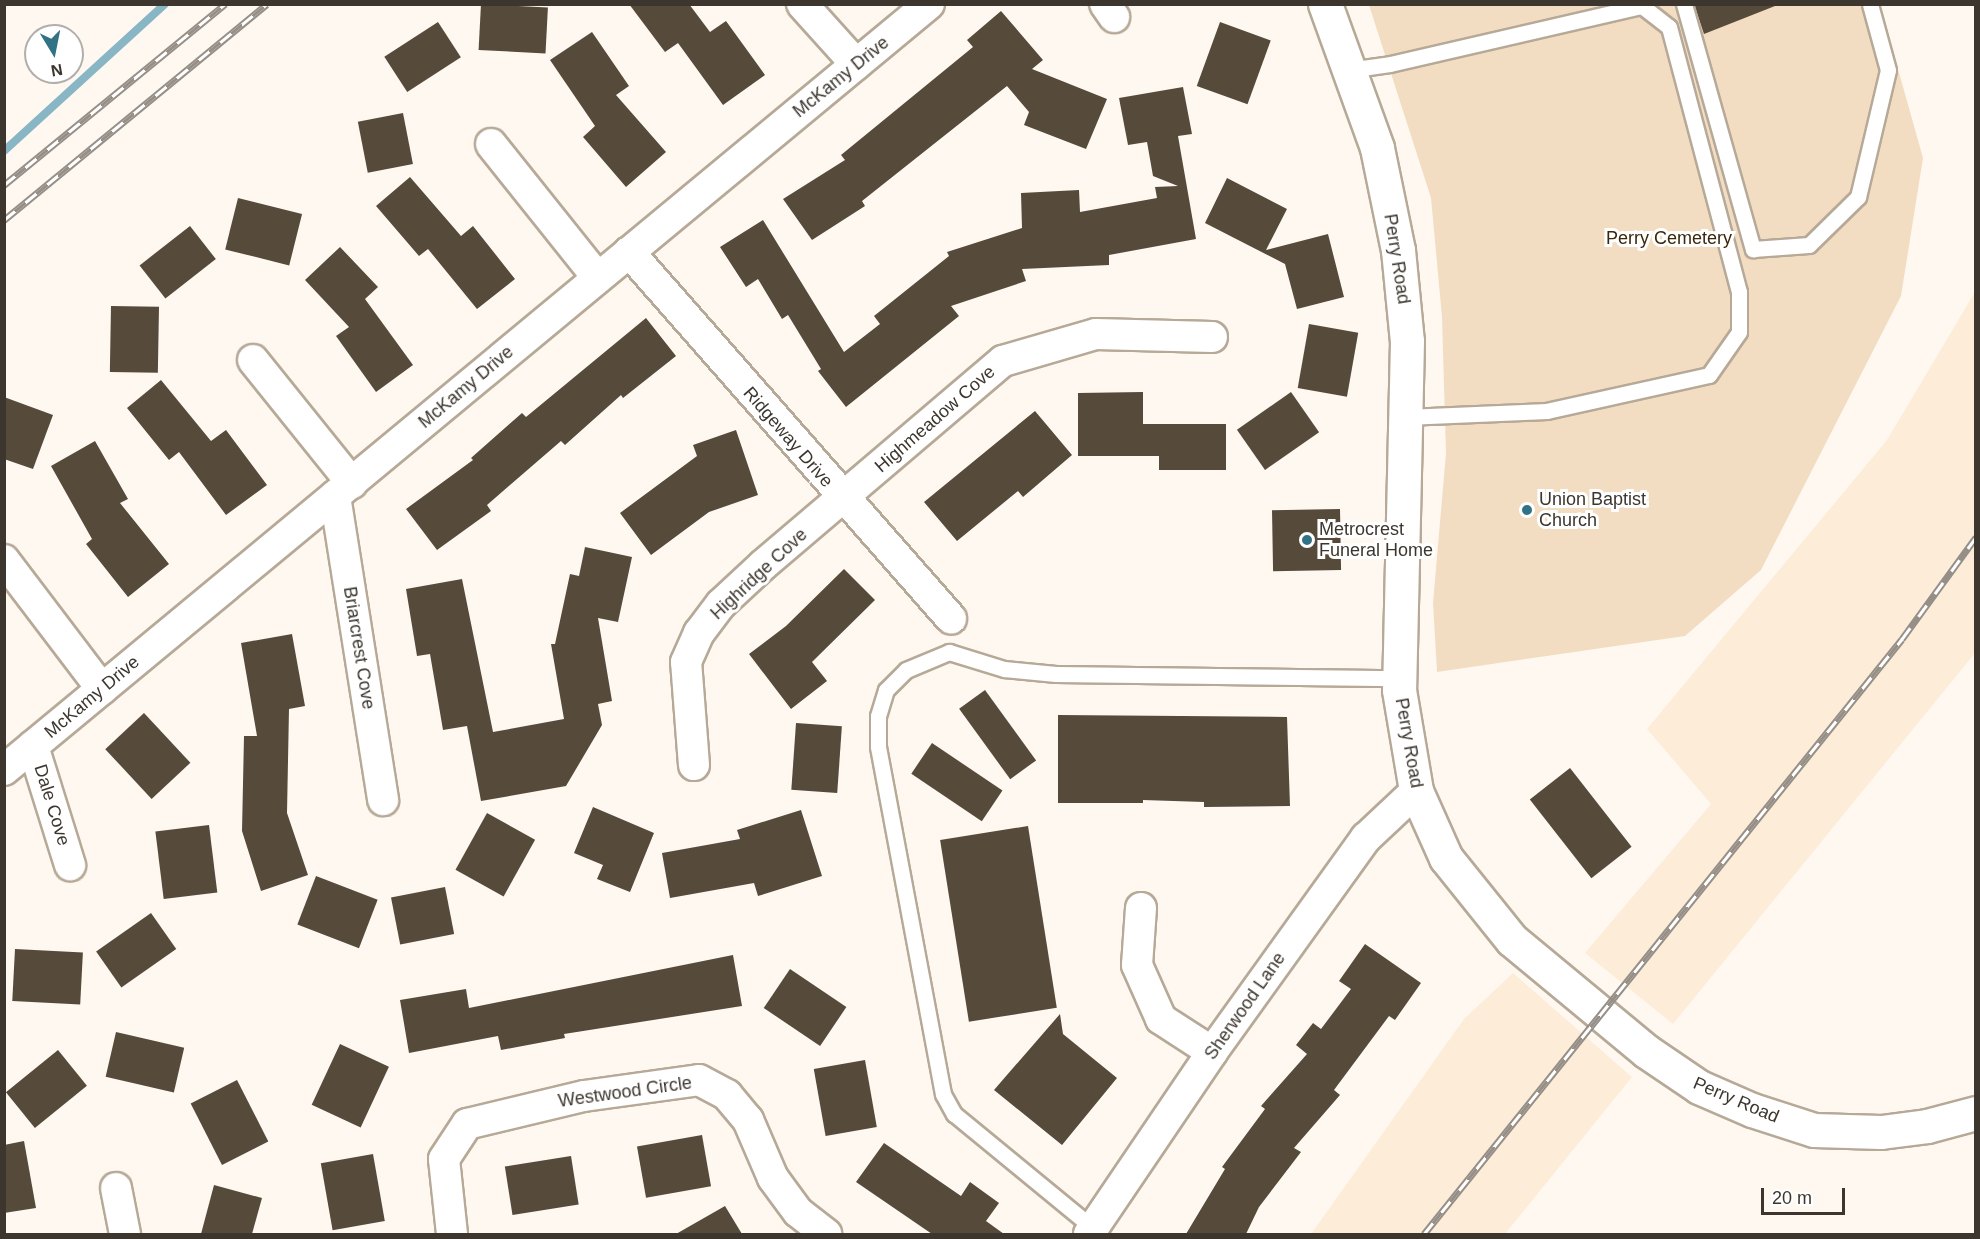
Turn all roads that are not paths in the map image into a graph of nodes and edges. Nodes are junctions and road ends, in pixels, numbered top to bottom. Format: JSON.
{"nodes":[{"id":1,"x":802,"y":4,"type":"edge"},
{"id":2,"x":929,"y":4,"type":"edge"},
{"id":3,"x":1325,"y":4,"type":"edge"},
{"id":4,"x":1684,"y":4,"type":"edge"},
{"id":5,"x":1870,"y":4,"type":"edge"},
{"id":6,"x":856,"y":64,"type":"junction"},
{"id":7,"x":1348,"y":70,"type":"junction"},
{"id":8,"x":491,"y":144,"type":"dead end"},
{"id":9,"x":629,"y":252,"type":"junction"},
{"id":10,"x":598,"y":278,"type":"junction"},
{"id":11,"x":1212,"y":337,"type":"dead end"},
{"id":12,"x":253,"y":360,"type":"dead end"},
{"id":13,"x":1405,"y":417,"type":"junction"},
{"id":14,"x":343,"y":490,"type":"junction"},
{"id":15,"x":842,"y":500,"type":"junction"},
{"id":16,"x":4,"y":560,"type":"edge"},
{"id":17,"x":951,"y":619,"type":"dead end"},
{"id":18,"x":1399,"y":678,"type":"junction"},
{"id":19,"x":102,"y":689,"type":"junction"},
{"id":20,"x":33,"y":746,"type":"junction"},
{"id":21,"x":694,"y":765,"type":"dead end"},
{"id":22,"x":4,"y":770,"type":"edge"},
{"id":23,"x":1416,"y":791,"type":"junction"},
{"id":24,"x":383,"y":800,"type":"dead end"},
{"id":25,"x":70,"y":865,"type":"dead end"},
{"id":26,"x":1141,"y":908,"type":"dead end"},
{"id":27,"x":1212,"y":1052,"type":"junction"},
{"id":28,"x":1976,"y":1113,"type":"edge"},
{"id":29,"x":116,"y":1188,"type":"dead end"},
{"id":30,"x":1091,"y":1231,"type":"edge"},
{"id":31,"x":125,"y":1234,"type":"edge"},
{"id":32,"x":452,"y":1234,"type":"edge"},
{"id":33,"x":826,"y":1234,"type":"edge"}],
"edges":[{"from":1,"to":6,"type":"street"},
{"from":2,"to":6,"type":"street","name":"McKamy Drive"},
{"from":3,"to":7,"type":"street","name":"Perry Road"},
{"from":4,"to":5,"type":"lane"},
{"from":6,"to":9,"type":"street","name":"McKamy Drive"},
{"from":7,"to":13,"type":"street","name":"Perry Road"},
{"from":7,"to":13,"type":"lane"},
{"from":8,"to":10,"type":"street"},
{"from":9,"to":10,"type":"street","name":"McKamy Drive"},
{"from":9,"to":15,"type":"street","name":"Ridgeway Drive"},
{"from":10,"to":14,"type":"street","name":"McKamy Drive"},
{"from":11,"to":15,"type":"street","name":"Highmeadow Cove"},
{"from":12,"to":14,"type":"street"},
{"from":13,"to":18,"type":"street","name":"Perry Road"},
{"from":14,"to":19,"type":"street","name":"McKamy Drive"},
{"from":14,"to":24,"type":"street","name":"Briarcrest Cove"},
{"from":15,"to":17,"type":"street","name":"Ridgeway Drive"},
{"from":15,"to":21,"type":"street","name":"Highridge Cove"},
{"from":16,"to":19,"type":"street"},
{"from":18,"to":23,"type":"street","name":"Perry Road"},
{"from":18,"to":30,"type":"lane"},
{"from":19,"to":20,"type":"street","name":"McKamy Drive"},
{"from":20,"to":22,"type":"street","name":"McKamy Drive"},
{"from":20,"to":25,"type":"street","name":"Dale Cove"},
{"from":23,"to":27,"type":"street","name":"Sherwood Lane"},
{"from":23,"to":28,"type":"street","name":"Perry Road"},
{"from":26,"to":27,"type":"street"},
{"from":27,"to":30,"type":"street","name":"Sherwood Lane"},
{"from":29,"to":31,"type":"street"},
{"from":32,"to":33,"type":"street","name":"Westwood Circle"}]}
